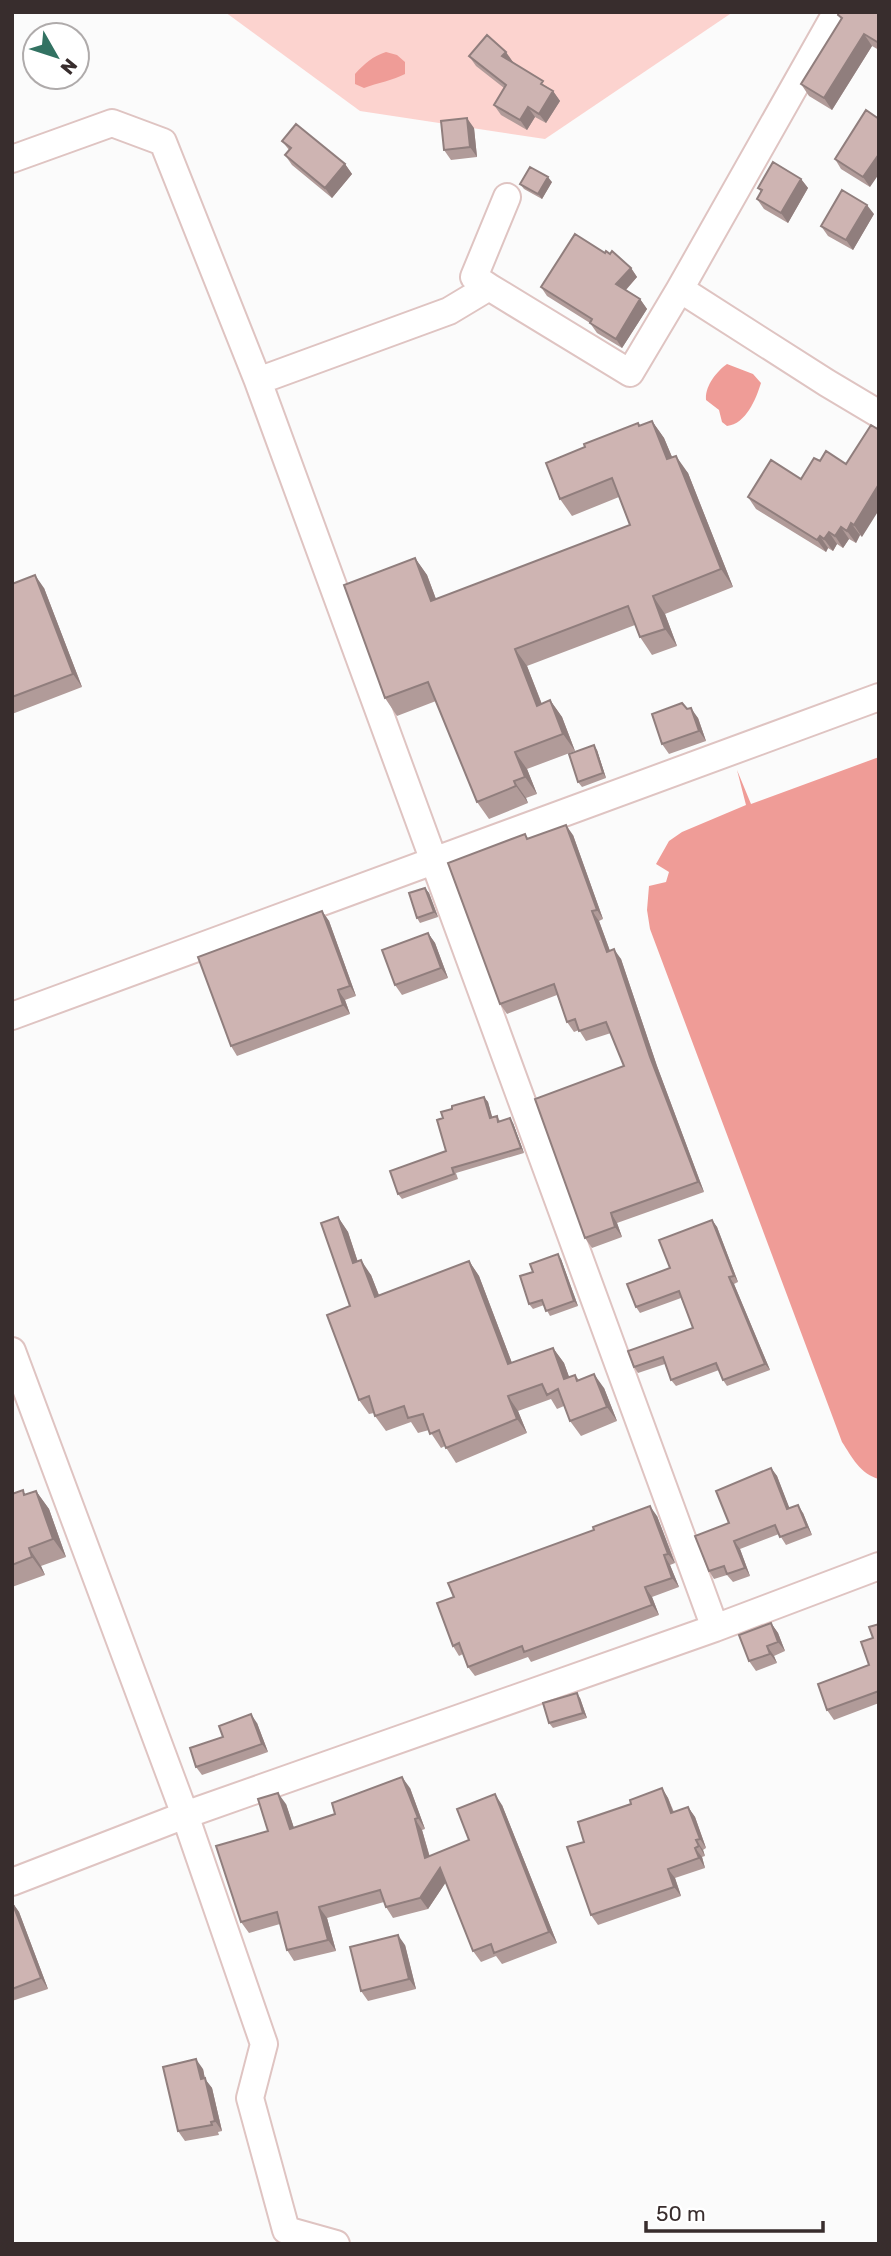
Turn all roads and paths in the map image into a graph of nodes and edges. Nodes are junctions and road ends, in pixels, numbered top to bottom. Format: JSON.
{"nodes":[{"id":1,"x":835,"y":15,"type":"edge"},
{"id":2,"x":12,"y":159,"type":"edge"},
{"id":3,"x":507,"y":197,"type":"dead end"},
{"id":4,"x":489,"y":288,"type":"junction"},
{"id":5,"x":680,"y":289,"type":"junction"},
{"id":6,"x":258,"y":381,"type":"junction"},
{"id":7,"x":879,"y":414,"type":"edge"},
{"id":8,"x":879,"y":697,"type":"edge"},
{"id":9,"x":436,"y":862,"type":"junction"},
{"id":10,"x":12,"y":1016,"type":"edge"},
{"id":11,"x":12,"y":1351,"type":"edge"},
{"id":12,"x":879,"y":1566,"type":"edge"},
{"id":13,"x":715,"y":1628,"type":"junction"},
{"id":14,"x":185,"y":1815,"type":"junction"},
{"id":15,"x":12,"y":1882,"type":"edge"},
{"id":16,"x":336,"y":2244,"type":"edge"}],
"edges":[{"from":1,"to":5,"type":"street"},
{"from":2,"to":6,"type":"street"},
{"from":3,"to":4,"type":"street"},
{"from":4,"to":5,"type":"street"},
{"from":4,"to":6,"type":"street"},
{"from":5,"to":7,"type":"street"},
{"from":6,"to":9,"type":"street"},
{"from":8,"to":9,"type":"street"},
{"from":9,"to":10,"type":"street"},
{"from":9,"to":13,"type":"street"},
{"from":11,"to":14,"type":"street"},
{"from":12,"to":13,"type":"street"},
{"from":13,"to":14,"type":"street"},
{"from":14,"to":15,"type":"street"},
{"from":14,"to":16,"type":"street"}]}
